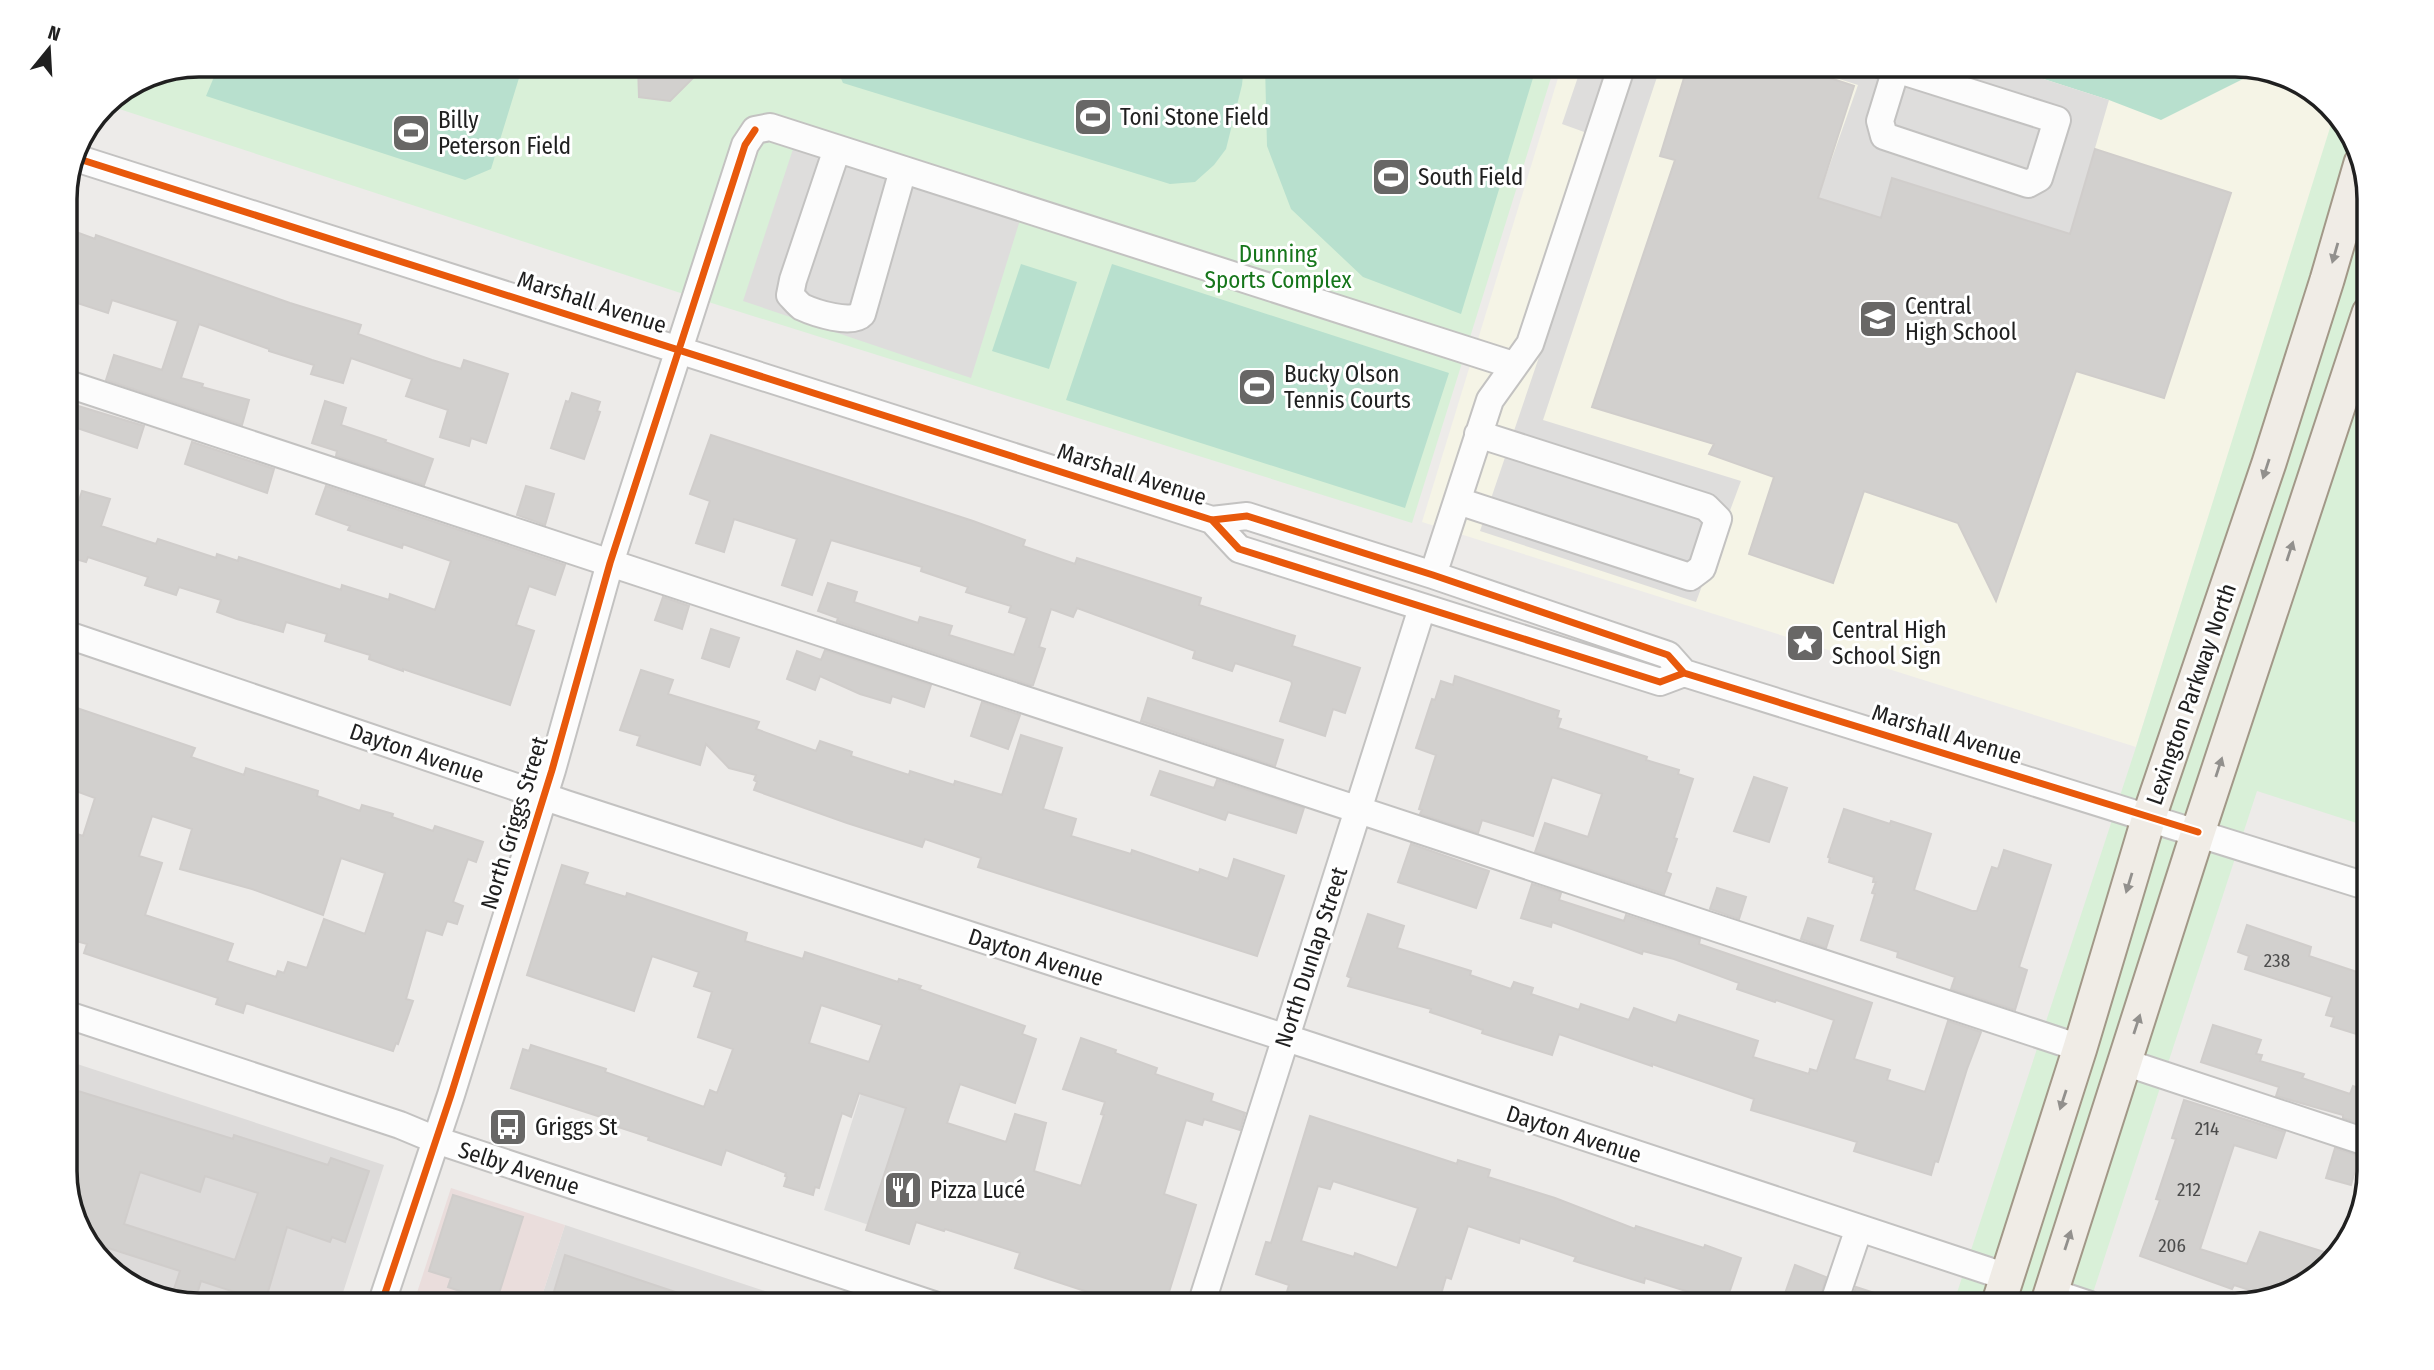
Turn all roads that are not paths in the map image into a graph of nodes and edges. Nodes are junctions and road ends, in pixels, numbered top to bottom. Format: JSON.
{"nodes":[{"id":1,"x":1618,"y":77,"type":"edge"},
{"id":2,"x":1888,"y":77,"type":"edge"},
{"id":3,"x":1921,"y":77,"type":"edge"},
{"id":4,"x":837,"y":149,"type":"junction"},
{"id":5,"x":84,"y":160,"type":"edge"},
{"id":6,"x":903,"y":170,"type":"junction"},
{"id":7,"x":2356,"y":181,"type":"edge"},
{"id":8,"x":677,"y":349,"type":"junction"},
{"id":9,"x":2357,"y":349,"type":"edge"},
{"id":10,"x":1513,"y":365,"type":"junction"},
{"id":11,"x":77,"y":387,"type":"edge"},
{"id":12,"x":1479,"y":434,"type":"junction"},
{"id":13,"x":1458,"y":501,"type":"junction"},
{"id":14,"x":1212,"y":520,"type":"junction"},
{"id":15,"x":610,"y":563,"type":"junction"},
{"id":16,"x":1433,"y":575,"type":"junction"},
{"id":17,"x":1422,"y":608,"type":"junction"},
{"id":18,"x":77,"y":638,"type":"edge"},
{"id":19,"x":1684,"y":673,"type":"junction"},
{"id":20,"x":543,"y":796,"type":"junction"},
{"id":21,"x":1358,"y":809,"type":"junction"},
{"id":22,"x":2149,"y":817,"type":"junction"},
{"id":23,"x":2198,"y":832,"type":"junction"},
{"id":24,"x":2357,"y":883,"type":"edge"},
{"id":25,"x":77,"y":1018,"type":"edge"},
{"id":26,"x":1285,"y":1038,"type":"junction"},
{"id":27,"x":2080,"y":1048,"type":"junction"},
{"id":28,"x":2124,"y":1062,"type":"junction"},
{"id":29,"x":2357,"y":1139,"type":"edge"},
{"id":30,"x":436,"y":1140,"type":"junction"},
{"id":31,"x":1859,"y":1228,"type":"junction"},
{"id":32,"x":2002,"y":1291,"type":"edge"},
{"id":33,"x":385,"y":1293,"type":"edge"},
{"id":34,"x":898,"y":1293,"type":"edge"},
{"id":35,"x":1205,"y":1293,"type":"edge"},
{"id":36,"x":1837,"y":1293,"type":"edge"},
{"id":37,"x":2051,"y":1293,"type":"edge"}],
"edges":[{"from":1,"to":10,"type":"street"},
{"from":2,"to":3,"type":"street"},
{"from":4,"to":6,"type":"street"},
{"from":4,"to":6,"type":"street"},
{"from":4,"to":8,"type":"street","name":"North Griggs Street"},
{"from":5,"to":8,"type":"street","name":"Marshall Avenue"},
{"from":6,"to":10,"type":"street"},
{"from":7,"to":22,"type":"main road","name":"Lexington Parkway North","one_way":true},
{"from":8,"to":14,"type":"street","name":"Marshall Avenue"},
{"from":8,"to":15,"type":"street","name":"North Griggs Street"},
{"from":23,"to":9,"type":"main road","one_way":true},
{"from":10,"to":12,"type":"street"},
{"from":11,"to":15,"type":"street"},
{"from":12,"to":13,"type":"street"},
{"from":12,"to":13,"type":"street"},
{"from":13,"to":16,"type":"street"},
{"from":14,"to":16,"type":"street","name":"Marshall Avenue"},
{"from":14,"to":17,"type":"street","name":"Marshall Avenue"},
{"from":15,"to":20,"type":"street","name":"North Griggs Street"},
{"from":15,"to":21,"type":"street"},
{"from":16,"to":19,"type":"street","name":"Marshall Avenue"},
{"from":17,"to":19,"type":"street","name":"Marshall Avenue"},
{"from":17,"to":21,"type":"street","name":"North Dunlap Street"},
{"from":18,"to":20,"type":"street","name":"Dayton Avenue"},
{"from":19,"to":22,"type":"street","name":"Marshall Avenue"},
{"from":20,"to":26,"type":"street","name":"Dayton Avenue"},
{"from":20,"to":30,"type":"street","name":"North Griggs Street"},
{"from":21,"to":26,"type":"street","name":"North Dunlap Street"},
{"from":21,"to":27,"type":"street"},
{"from":22,"to":23,"type":"street","name":"Marshall Avenue"},
{"from":22,"to":27,"type":"main road","name":"Lexington Parkway North","one_way":true},
{"from":23,"to":24,"type":"street","name":"Marshall Avenue"},
{"from":28,"to":23,"type":"main road","one_way":true},
{"from":25,"to":30,"type":"street","name":"Selby Avenue"},
{"from":26,"to":31,"type":"street","name":"Dayton Avenue"},
{"from":26,"to":35,"type":"street","name":"North Dunlap Street"},
{"from":27,"to":32,"type":"main road","name":"Lexington Parkway North","one_way":true},
{"from":28,"to":29,"type":"street"},
{"from":37,"to":28,"type":"main road","one_way":true},
{"from":30,"to":33,"type":"street","name":"North Griggs Street"},
{"from":30,"to":34,"type":"street","name":"Selby Avenue"},
{"from":31,"to":32,"type":"street","name":"Dayton Avenue"},
{"from":31,"to":36,"type":"street"}]}
